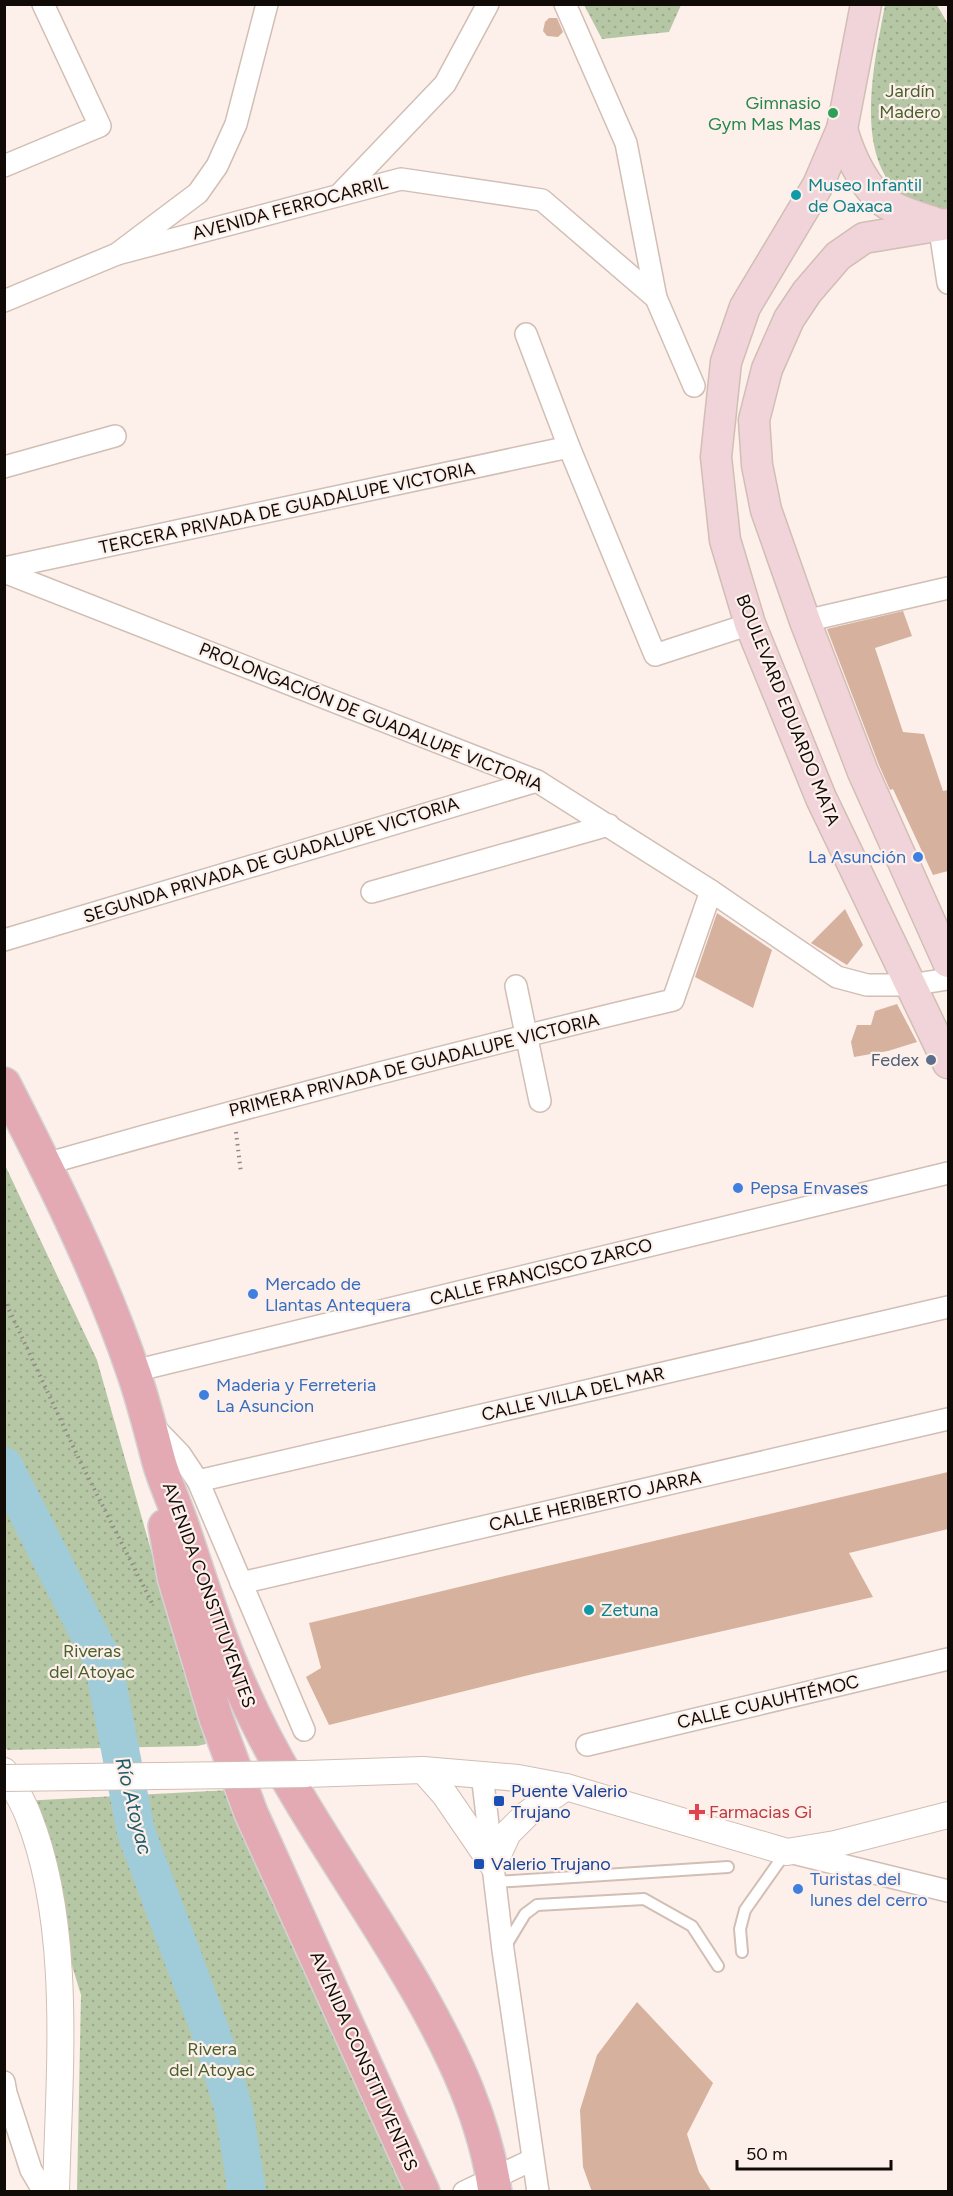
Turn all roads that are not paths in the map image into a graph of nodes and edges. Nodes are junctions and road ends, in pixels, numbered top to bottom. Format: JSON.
{"nodes":[{"id":1,"x":43,"y":4,"type":"edge"},
{"id":2,"x":267,"y":4,"type":"edge"},
{"id":3,"x":488,"y":4,"type":"edge"},
{"id":4,"x":565,"y":4,"type":"edge"},
{"id":5,"x":866,"y":4,"type":"edge"},
{"id":6,"x":842,"y":129,"type":"junction"},
{"id":7,"x":4,"y":166,"type":"edge"},
{"id":8,"x":341,"y":193,"type":"junction"},
{"id":9,"x":944,"y":224,"type":"edge"},
{"id":10,"x":117,"y":254,"type":"junction"},
{"id":11,"x":770,"y":266,"type":"junction"},
{"id":12,"x":948,"y":283,"type":"edge"},
{"id":13,"x":807,"y":292,"type":"junction"},
{"id":14,"x":656,"y":298,"type":"junction"},
{"id":15,"x":4,"y":301,"type":"edge"},
{"id":16,"x":525,"y":334,"type":"dead end"},
{"id":17,"x":694,"y":386,"type":"dead end"},
{"id":18,"x":114,"y":436,"type":"dead end"},
{"id":19,"x":569,"y":447,"type":"junction"},
{"id":20,"x":4,"y":466,"type":"edge"},
{"id":21,"x":4,"y":570,"type":"edge"},
{"id":22,"x":948,"y":588,"type":"edge"},
{"id":23,"x":806,"y":621,"type":"junction"},
{"id":24,"x":750,"y":624,"type":"junction"},
{"id":25,"x":537,"y":781,"type":"junction"},
{"id":26,"x":609,"y":825,"type":"junction"},
{"id":27,"x":711,"y":891,"type":"junction"},
{"id":28,"x":372,"y":892,"type":"dead end"},
{"id":29,"x":4,"y":940,"type":"edge"},
{"id":30,"x":948,"y":962,"type":"edge"},
{"id":31,"x":948,"y":979,"type":"edge"},
{"id":32,"x":910,"y":985,"type":"junction"},
{"id":33,"x":516,"y":986,"type":"dead end"},
{"id":34,"x":526,"y":1035,"type":"junction"},
{"id":35,"x":948,"y":1063,"type":"edge"},
{"id":36,"x":4,"y":1084,"type":"edge"},
{"id":37,"x":540,"y":1101,"type":"dead end"},
{"id":38,"x":45,"y":1164,"type":"junction"},
{"id":39,"x":948,"y":1173,"type":"edge"},
{"id":40,"x":948,"y":1307,"type":"edge"},
{"id":41,"x":134,"y":1371,"type":"junction"},
{"id":42,"x":948,"y":1419,"type":"edge"},
{"id":43,"x":150,"y":1424,"type":"junction"},
{"id":44,"x":160,"y":1464,"type":"junction"},
{"id":45,"x":198,"y":1481,"type":"junction"},
{"id":46,"x":241,"y":1583,"type":"junction"},
{"id":47,"x":948,"y":1659,"type":"edge"},
{"id":48,"x":304,"y":1730,"type":"dead end"},
{"id":49,"x":587,"y":1745,"type":"dead end"},
{"id":50,"x":423,"y":1770,"type":"junction"},
{"id":51,"x":482,"y":1774,"type":"junction"},
{"id":52,"x":6,"y":1776,"type":"edge"},
{"id":53,"x":566,"y":1787,"type":"junction"},
{"id":54,"x":948,"y":1815,"type":"edge"},
{"id":55,"x":787,"y":1852,"type":"junction"},
{"id":56,"x":728,"y":1867,"type":"dead end"},
{"id":57,"x":494,"y":1874,"type":"junction"},
{"id":58,"x":948,"y":1891,"type":"edge"},
{"id":59,"x":503,"y":1950,"type":"junction"},
{"id":60,"x":742,"y":1952,"type":"dead end"},
{"id":61,"x":718,"y":1966,"type":"dead end"},
{"id":62,"x":5,"y":2089,"type":"edge"},
{"id":63,"x":532,"y":2160,"type":"junction"},
{"id":64,"x":494,"y":2184,"type":"edge"},
{"id":65,"x":44,"y":2192,"type":"edge"},
{"id":66,"x":56,"y":2192,"type":"edge"},
{"id":67,"x":423,"y":2192,"type":"edge"},
{"id":68,"x":464,"y":2192,"type":"edge"},
{"id":69,"x":538,"y":2192,"type":"edge"}],
"edges":[{"from":1,"to":7,"type":"street"},
{"from":2,"to":10,"type":"street"},
{"from":3,"to":8,"type":"street"},
{"from":4,"to":14,"type":"street"},
{"from":5,"to":6,"type":"main road","name":"BOULEVARD EDUARDO MATA"},
{"from":6,"to":9,"type":"main road"},
{"from":6,"to":11,"type":"main road","name":"BOULEVARD EDUARDO MATA"},
{"from":8,"to":10,"type":"street","name":"AVENIDA FERROCARRIL"},
{"from":8,"to":14,"type":"street","name":"AVENIDA FERROCARRIL"},
{"from":9,"to":12,"type":"street"},
{"from":9,"to":13,"type":"main road"},
{"from":10,"to":15,"type":"street"},
{"from":11,"to":13,"type":"main road"},
{"from":11,"to":24,"type":"main road","name":"BOULEVARD EDUARDO MATA"},
{"from":13,"to":23,"type":"main road"},
{"from":14,"to":17,"type":"street","name":"AVENIDA FERROCARRIL"},
{"from":16,"to":19,"type":"street"},
{"from":18,"to":20,"type":"street"},
{"from":19,"to":21,"type":"street","name":"TERCERA PRIVADA DE GUADALUPE VICTORIA"},
{"from":19,"to":24,"type":"street"},
{"from":21,"to":25,"type":"street","name":"PROLONGACIÓN DE GUADALUPE VICTORIA"},
{"from":22,"to":23,"type":"street"},
{"from":23,"to":30,"type":"main road"},
{"from":24,"to":32,"type":"main road","name":"BOULEVARD EDUARDO MATA"},
{"from":25,"to":26,"type":"street","name":"PROLONGACIÓN DE GUADALUPE VICTORIA"},
{"from":25,"to":29,"type":"street","name":"SEGUNDA PRIVADA DE GUADALUPE VICTORIA"},
{"from":26,"to":27,"type":"street","name":"PROLONGACIÓN DE GUADALUPE VICTORIA"},
{"from":26,"to":28,"type":"street"},
{"from":27,"to":32,"type":"street","name":"PROLONGACIÓN DE GUADALUPE VICTORIA"},
{"from":27,"to":34,"type":"street","name":"PRIMERA PRIVADA DE GUADALUPE VICTORIA"},
{"from":31,"to":32,"type":"street","name":"PROLONGACIÓN DE GUADALUPE VICTORIA"},
{"from":32,"to":35,"type":"main road","name":"BOULEVARD EDUARDO MATA"},
{"from":33,"to":34,"type":"street"},
{"from":34,"to":37,"type":"street"},
{"from":34,"to":38,"type":"street","name":"PRIMERA PRIVADA DE GUADALUPE VICTORIA"},
{"from":36,"to":38,"type":"main road"},
{"from":38,"to":41,"type":"main road"},
{"from":39,"to":41,"type":"street","name":"CALLE FRANCISCO ZARCO"},
{"from":40,"to":45,"type":"street","name":"CALLE VILLA DEL MAR"},
{"from":41,"to":43,"type":"main road"},
{"from":42,"to":46,"type":"street","name":"CALLE HERIBERTO JARRA"},
{"from":43,"to":44,"type":"main road"},
{"from":43,"to":45,"type":"street"},
{"from":44,"to":64,"type":"main road","name":"AVENIDA CONSTITUYENTES"},
{"from":44,"to":67,"type":"main road","name":"AVENIDA CONSTITUYENTES"},
{"from":45,"to":46,"type":"street"},
{"from":46,"to":48,"type":"street"},
{"from":47,"to":49,"type":"street","name":"CALLE CUAUHTÉMOC"},
{"from":50,"to":51,"type":"street"},
{"from":50,"to":52,"type":"street","bridge":true},
{"from":50,"to":57,"type":"street"},
{"from":51,"to":53,"type":"street"},
{"from":51,"to":57,"type":"street"},
{"from":52,"to":66,"type":"street"},
{"from":53,"to":55,"type":"street"},
{"from":53,"to":57,"type":"street"},
{"from":54,"to":55,"type":"street"},
{"from":55,"to":58,"type":"street"},
{"from":55,"to":60,"type":"lane"},
{"from":56,"to":57,"type":"lane"},
{"from":57,"to":59,"type":"street"},
{"from":59,"to":61,"type":"lane"},
{"from":59,"to":63,"type":"street"},
{"from":62,"to":65,"type":"street"},
{"from":63,"to":64,"type":"street"},
{"from":63,"to":69,"type":"street"},
{"from":64,"to":68,"type":"street"}]}
